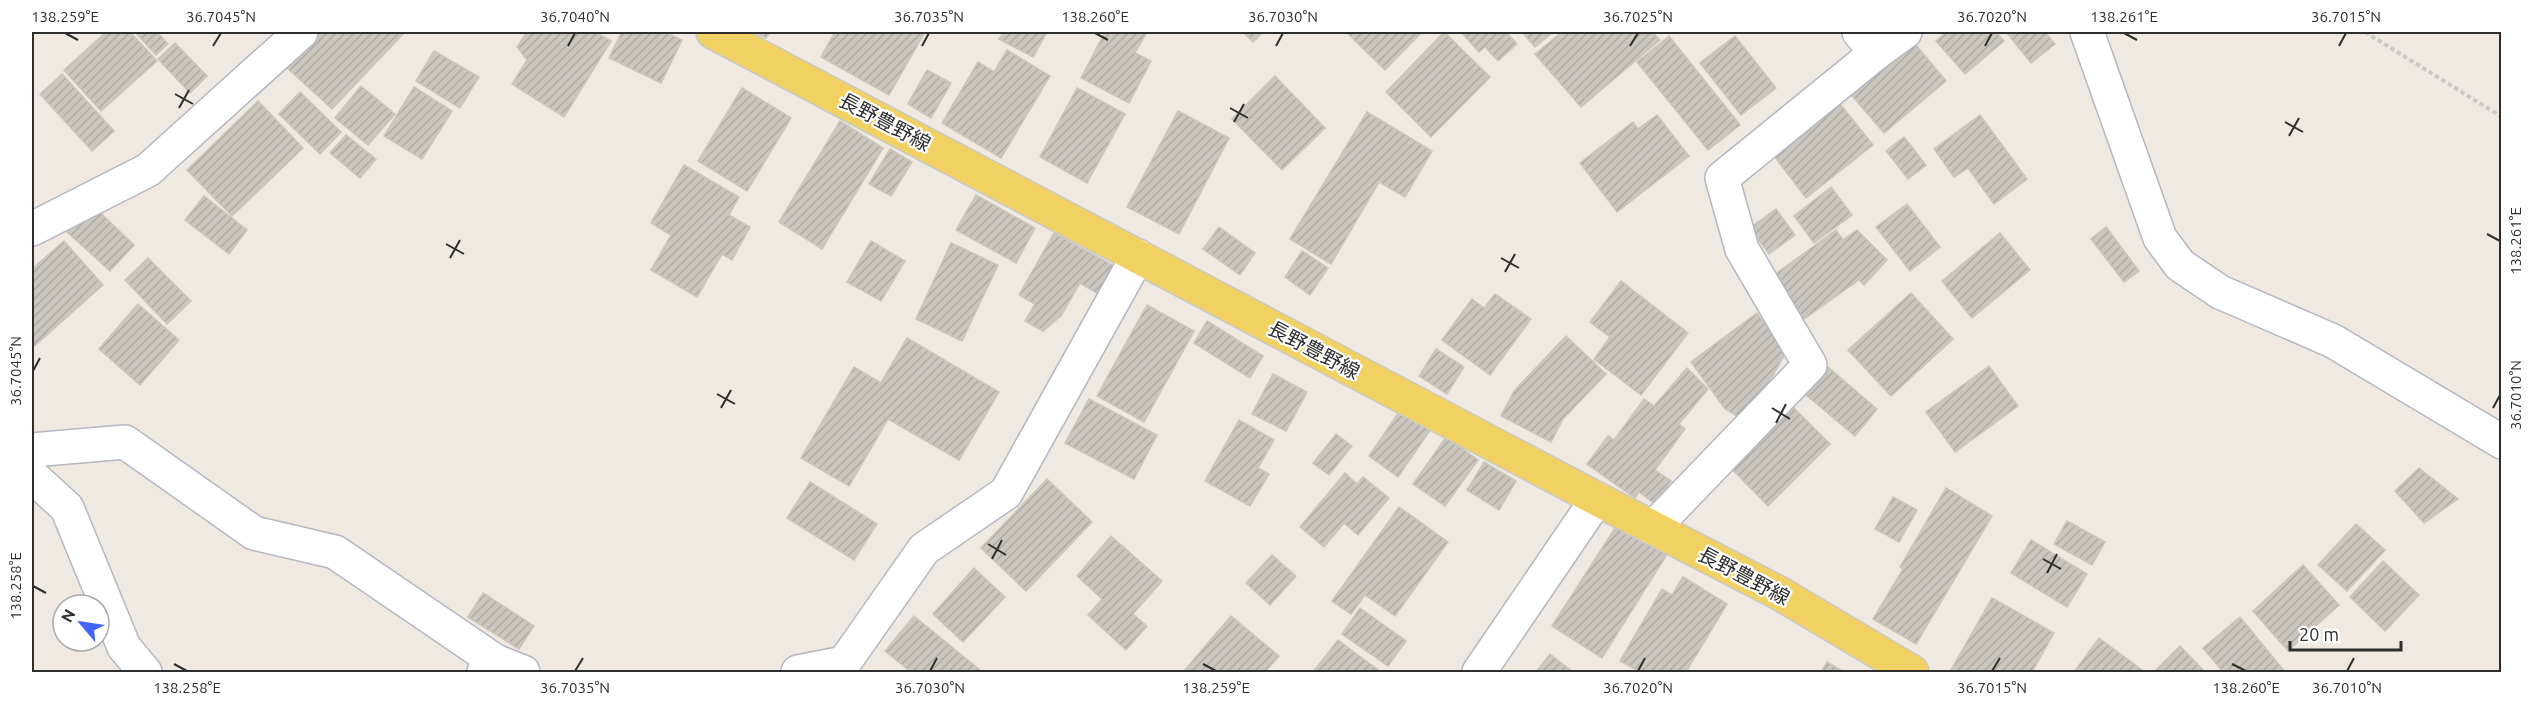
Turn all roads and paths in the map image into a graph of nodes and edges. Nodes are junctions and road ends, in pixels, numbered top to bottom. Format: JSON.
{"nodes":[{"id":1,"x":301,"y":32,"type":"edge"},
{"id":2,"x":713,"y":32,"type":"edge"},
{"id":3,"x":1905,"y":32,"type":"edge"},
{"id":4,"x":2087,"y":32,"type":"edge"},
{"id":5,"x":2365,"y":32,"type":"edge"},
{"id":6,"x":1868,"y":42,"type":"edge"},
{"id":7,"x":2502,"y":117,"type":"edge"},
{"id":8,"x":32,"y":229,"type":"edge"},
{"id":9,"x":1138,"y":256,"type":"junction"},
{"id":10,"x":2502,"y":442,"type":"edge"},
{"id":11,"x":32,"y":450,"type":"edge"},
{"id":12,"x":32,"y":476,"type":"edge"},
{"id":13,"x":1597,"y":500,"type":"junction"},
{"id":14,"x":1653,"y":528,"type":"junction"},
{"id":15,"x":501,"y":669,"type":"edge"},
{"id":16,"x":145,"y":672,"type":"edge"},
{"id":17,"x":798,"y":672,"type":"edge"},
{"id":18,"x":1479,"y":672,"type":"edge"},
{"id":19,"x":1912,"y":672,"type":"edge"}],
"edges":[{"from":1,"to":8,"type":"street"},
{"from":2,"to":9,"type":"main road","name":"長野豊野線"},
{"from":3,"to":6,"type":"street"},
{"from":4,"to":10,"type":"street"},
{"from":5,"to":7,"type":"path"},
{"from":6,"to":14,"type":"street"},
{"from":9,"to":13,"type":"main road","name":"長野豊野線"},
{"from":9,"to":17,"type":"street"},
{"from":11,"to":15,"type":"street"},
{"from":12,"to":16,"type":"street"},
{"from":13,"to":14,"type":"main road","name":"長野豊野線"},
{"from":13,"to":18,"type":"street"},
{"from":14,"to":19,"type":"main road","name":"長野豊野線"}]}
